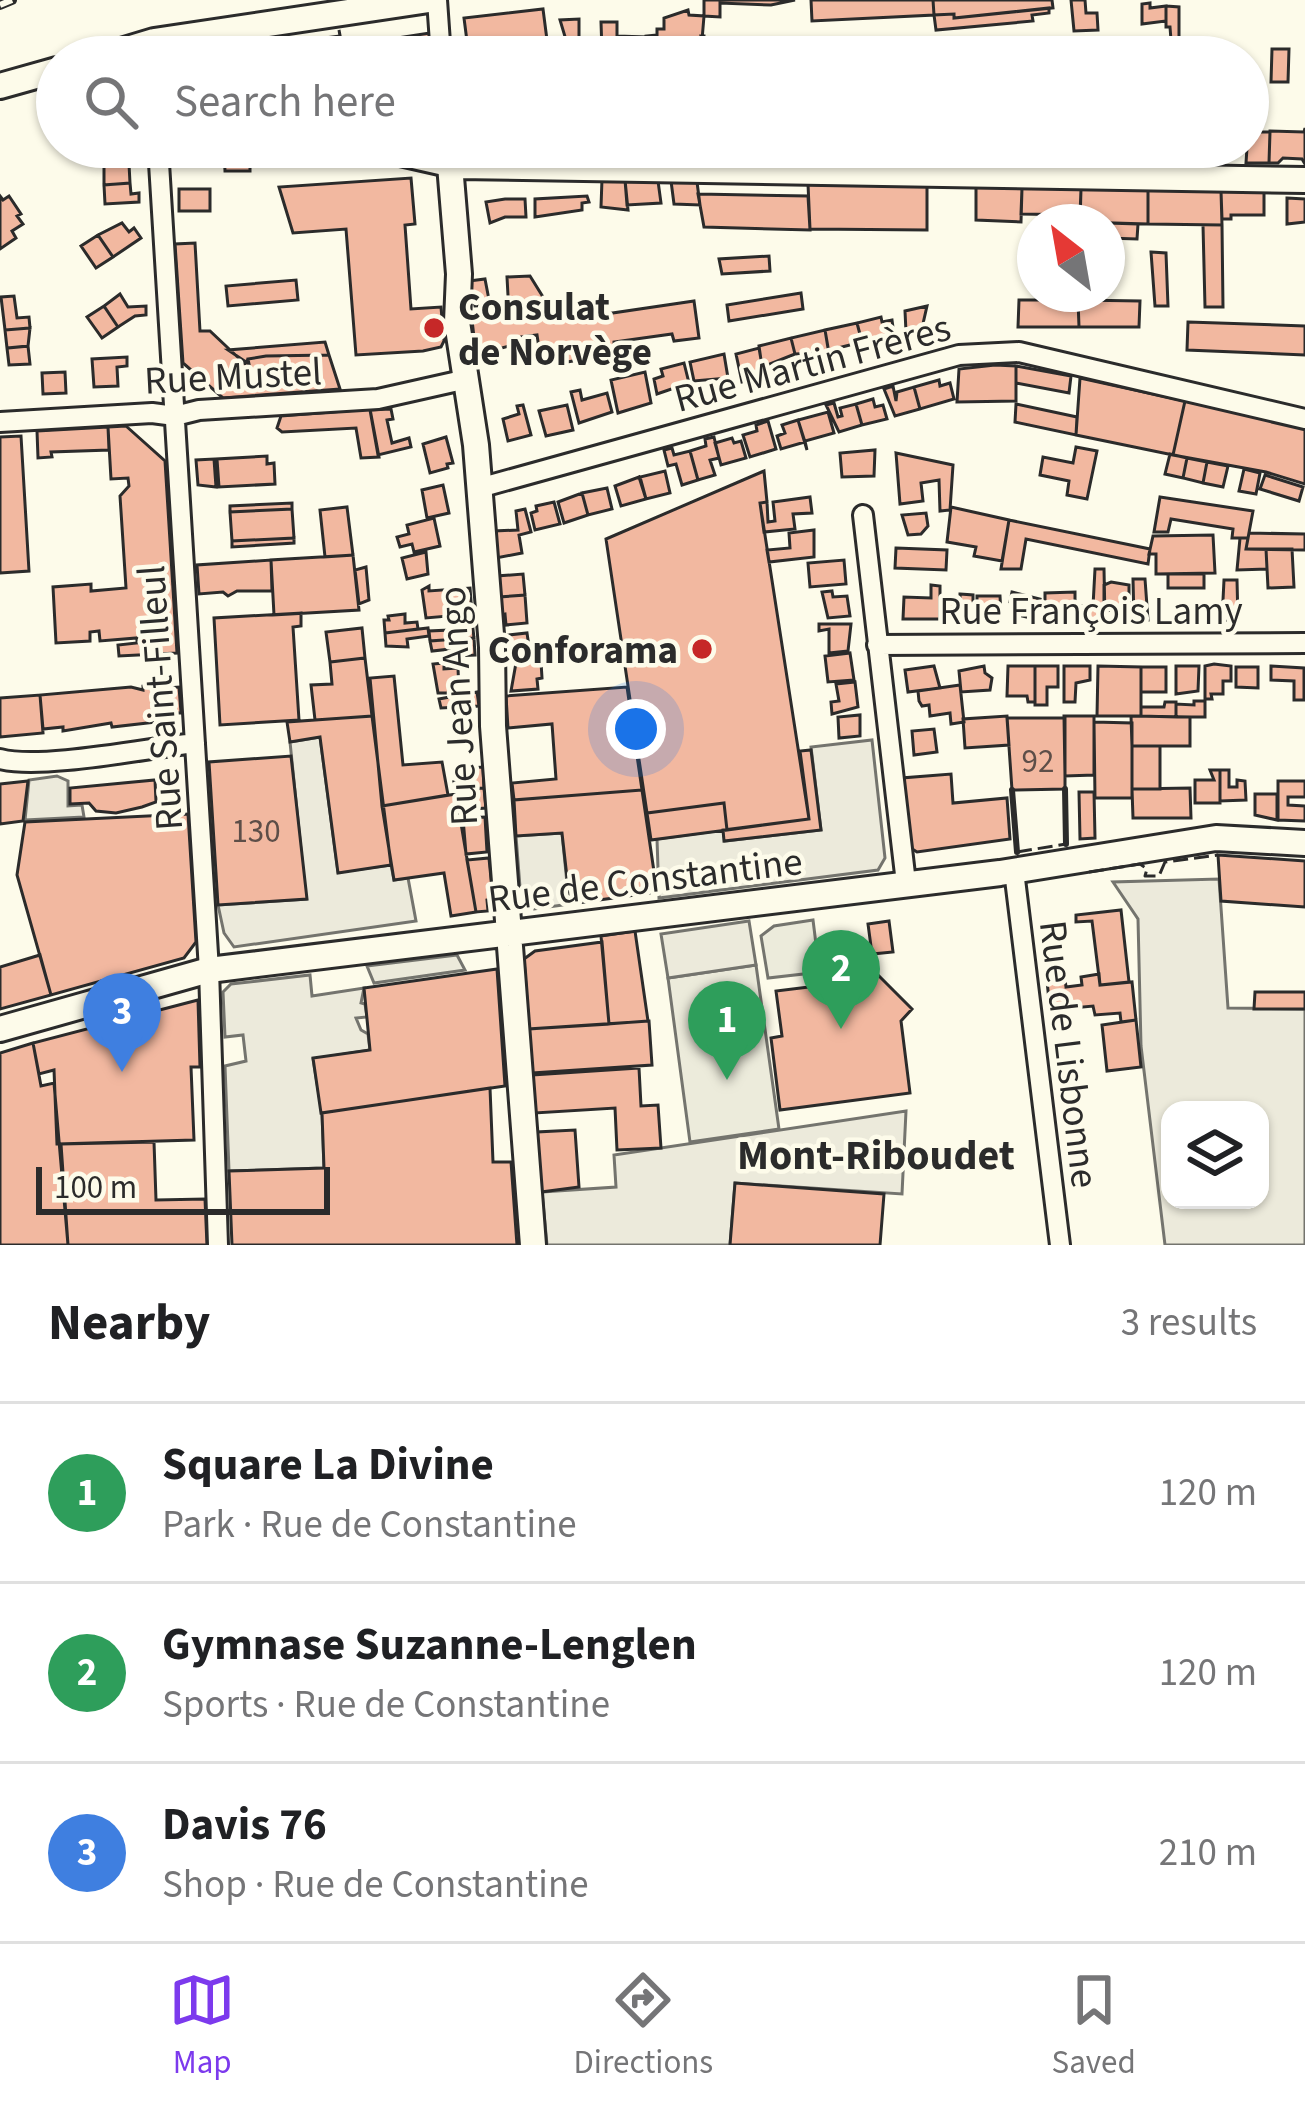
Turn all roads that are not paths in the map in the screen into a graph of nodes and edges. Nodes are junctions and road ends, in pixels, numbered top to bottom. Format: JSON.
{"nodes":[{"id":1,"x":433,"y":0,"type":"edge"},
{"id":2,"x":188,"y":36,"type":"edge"},
{"id":3,"x":439,"y":36,"type":"edge"},
{"id":4,"x":36,"y":76,"type":"edge"},
{"id":5,"x":0,"y":86,"type":"edge"},
{"id":6,"x":159,"y":168,"type":"edge"},
{"id":7,"x":450,"y":168,"type":"edge"},
{"id":8,"x":877,"y":168,"type":"edge"},
{"id":9,"x":1305,"y":180,"type":"edge"},
{"id":10,"x":467,"y":380,"type":"junction"},
{"id":11,"x":175,"y":416,"type":"junction"},
{"id":12,"x":1305,"y":419,"type":"edge"},
{"id":13,"x":0,"y":422,"type":"edge"},
{"id":14,"x":479,"y":488,"type":"junction"},
{"id":15,"x":863,"y":515,"type":"dead end"},
{"id":16,"x":1305,"y":643,"type":"edge"},
{"id":17,"x":877,"y":645,"type":"junction"},
{"id":18,"x":195,"y":743,"type":"junction"},
{"id":19,"x":0,"y":759,"type":"edge"},
{"id":20,"x":1305,"y":843,"type":"edge"},
{"id":21,"x":1014,"y":871,"type":"junction"},
{"id":22,"x":906,"y":884,"type":"junction"},
{"id":23,"x":508,"y":933,"type":"junction"},
{"id":24,"x":209,"y":970,"type":"junction"},
{"id":25,"x":0,"y":1029,"type":"edge"},
{"id":26,"x":218,"y":1245,"type":"edge"},
{"id":27,"x":533,"y":1245,"type":"edge"},
{"id":28,"x":1060,"y":1245,"type":"edge"}],
"edges":[{"from":1,"to":2,"type":"street"},
{"from":1,"to":3,"type":"street"},
{"from":4,"to":5,"type":"street"},
{"from":6,"to":11,"type":"street","name":"Rue Saint-Filleul"},
{"from":7,"to":10,"type":"street","name":"Rue Jean Ango"},
{"from":8,"to":9,"type":"street"},
{"from":10,"to":11,"type":"street","name":"Rue Mustel"},
{"from":10,"to":14,"type":"street","name":"Rue Jean Ango"},
{"from":11,"to":13,"type":"street","name":"Rue Mustel"},
{"from":11,"to":18,"type":"street","name":"Rue Saint-Filleul"},
{"from":12,"to":14,"type":"street","name":"Rue Martin Frères"},
{"from":14,"to":23,"type":"street","name":"Rue Jean Ango"},
{"from":15,"to":17,"type":"street"},
{"from":16,"to":17,"type":"street","name":"Rue François Lamy"},
{"from":17,"to":22,"type":"street"},
{"from":18,"to":19,"type":"street"},
{"from":18,"to":24,"type":"street","name":"Rue Saint-Filleul"},
{"from":20,"to":21,"type":"street","name":"Rue de Constantine"},
{"from":21,"to":22,"type":"street","name":"Rue de Constantine"},
{"from":21,"to":28,"type":"street","name":"Rue de Lisbonne"},
{"from":22,"to":23,"type":"street","name":"Rue de Constantine"},
{"from":23,"to":24,"type":"street","name":"Rue de Constantine"},
{"from":23,"to":27,"type":"street","name":"Rue Jean Ango"},
{"from":24,"to":25,"type":"street","name":"Rue de Constantine"},
{"from":24,"to":26,"type":"street","name":"Rue Saint-Filleul"}]}
